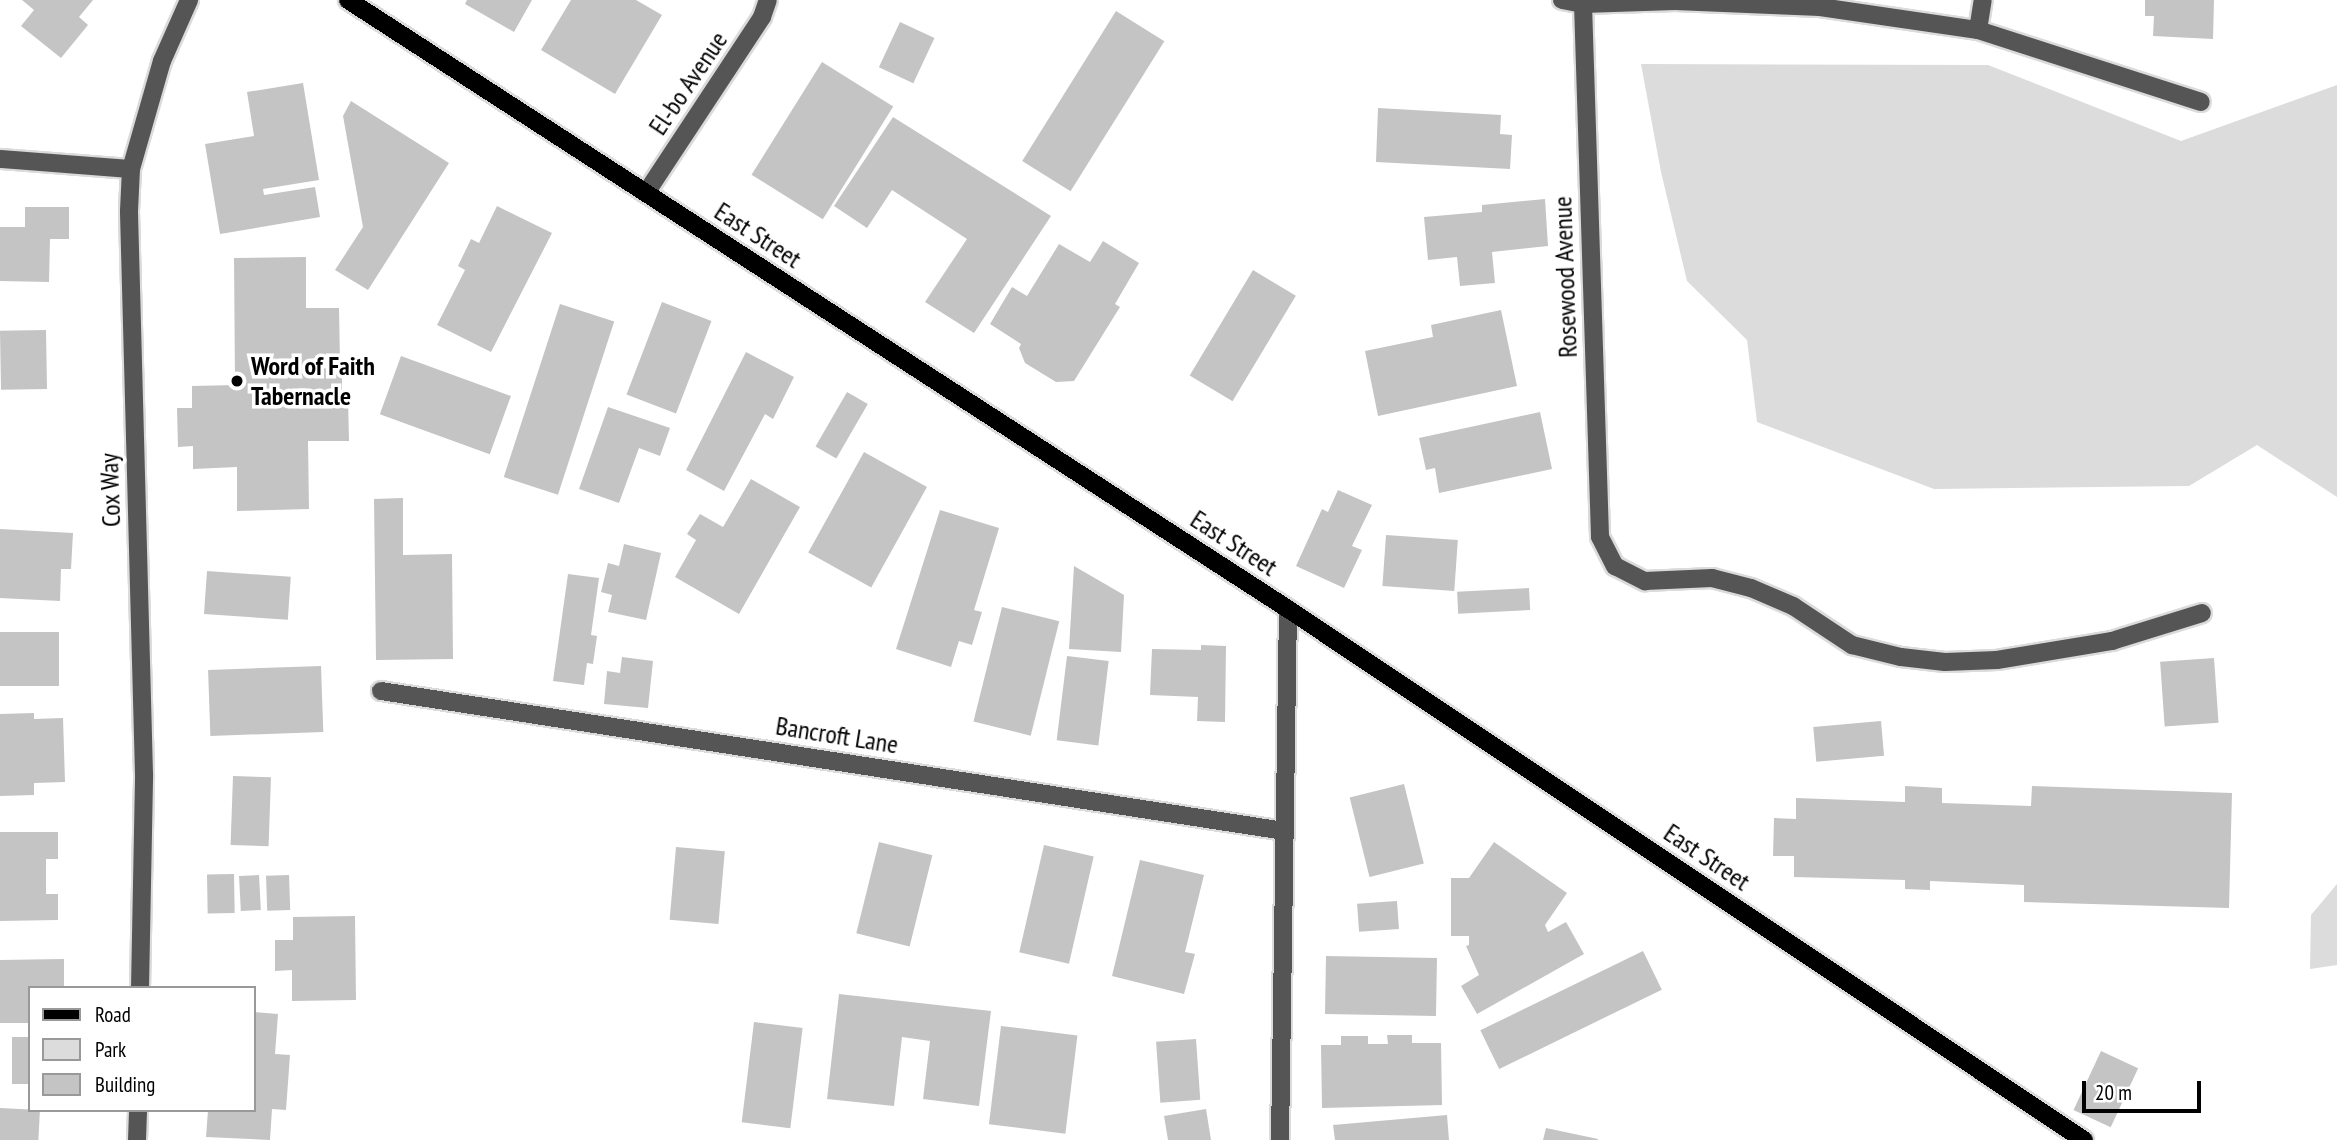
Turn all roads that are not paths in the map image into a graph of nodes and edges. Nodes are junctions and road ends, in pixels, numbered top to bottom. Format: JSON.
{"nodes":[{"id":1,"x":188,"y":0,"type":"edge"},
{"id":2,"x":348,"y":0,"type":"edge"},
{"id":3,"x":768,"y":0,"type":"edge"},
{"id":4,"x":1562,"y":0,"type":"edge"},
{"id":5,"x":1983,"y":0,"type":"edge"},
{"id":6,"x":1583,"y":4,"type":"junction"},
{"id":7,"x":1978,"y":30,"type":"junction"},
{"id":8,"x":2201,"y":102,"type":"dead end"},
{"id":9,"x":0,"y":159,"type":"edge"},
{"id":10,"x":131,"y":169,"type":"junction"},
{"id":11,"x":646,"y":193,"type":"junction"},
{"id":12,"x":1288,"y":609,"type":"junction"},
{"id":13,"x":2202,"y":613,"type":"dead end"},
{"id":14,"x":381,"y":691,"type":"dead end"},
{"id":15,"x":1284,"y":831,"type":"junction"},
{"id":16,"x":140,"y":986,"type":"edge"},
{"id":17,"x":138,"y":1112,"type":"edge"},
{"id":18,"x":137,"y":1140,"type":"edge"},
{"id":19,"x":1280,"y":1140,"type":"edge"},
{"id":20,"x":2084,"y":1140,"type":"edge"}],
"edges":[{"from":1,"to":10,"type":"street","name":"Cox Way"},
{"from":2,"to":11,"type":"main road","name":"East Street"},
{"from":3,"to":11,"type":"street","name":"El-bo Avenue"},
{"from":4,"to":6,"type":"street"},
{"from":5,"to":7,"type":"street"},
{"from":6,"to":7,"type":"street"},
{"from":6,"to":13,"type":"street","name":"Rosewood Avenue"},
{"from":7,"to":8,"type":"street"},
{"from":9,"to":10,"type":"street"},
{"from":10,"to":16,"type":"street","name":"Cox Way"},
{"from":11,"to":12,"type":"main road","name":"East Street"},
{"from":12,"to":15,"type":"street"},
{"from":12,"to":20,"type":"main road","name":"East Street"},
{"from":14,"to":15,"type":"street","name":"Bancroft Lane"},
{"from":15,"to":19,"type":"street"},
{"from":17,"to":18,"type":"street"}]}
